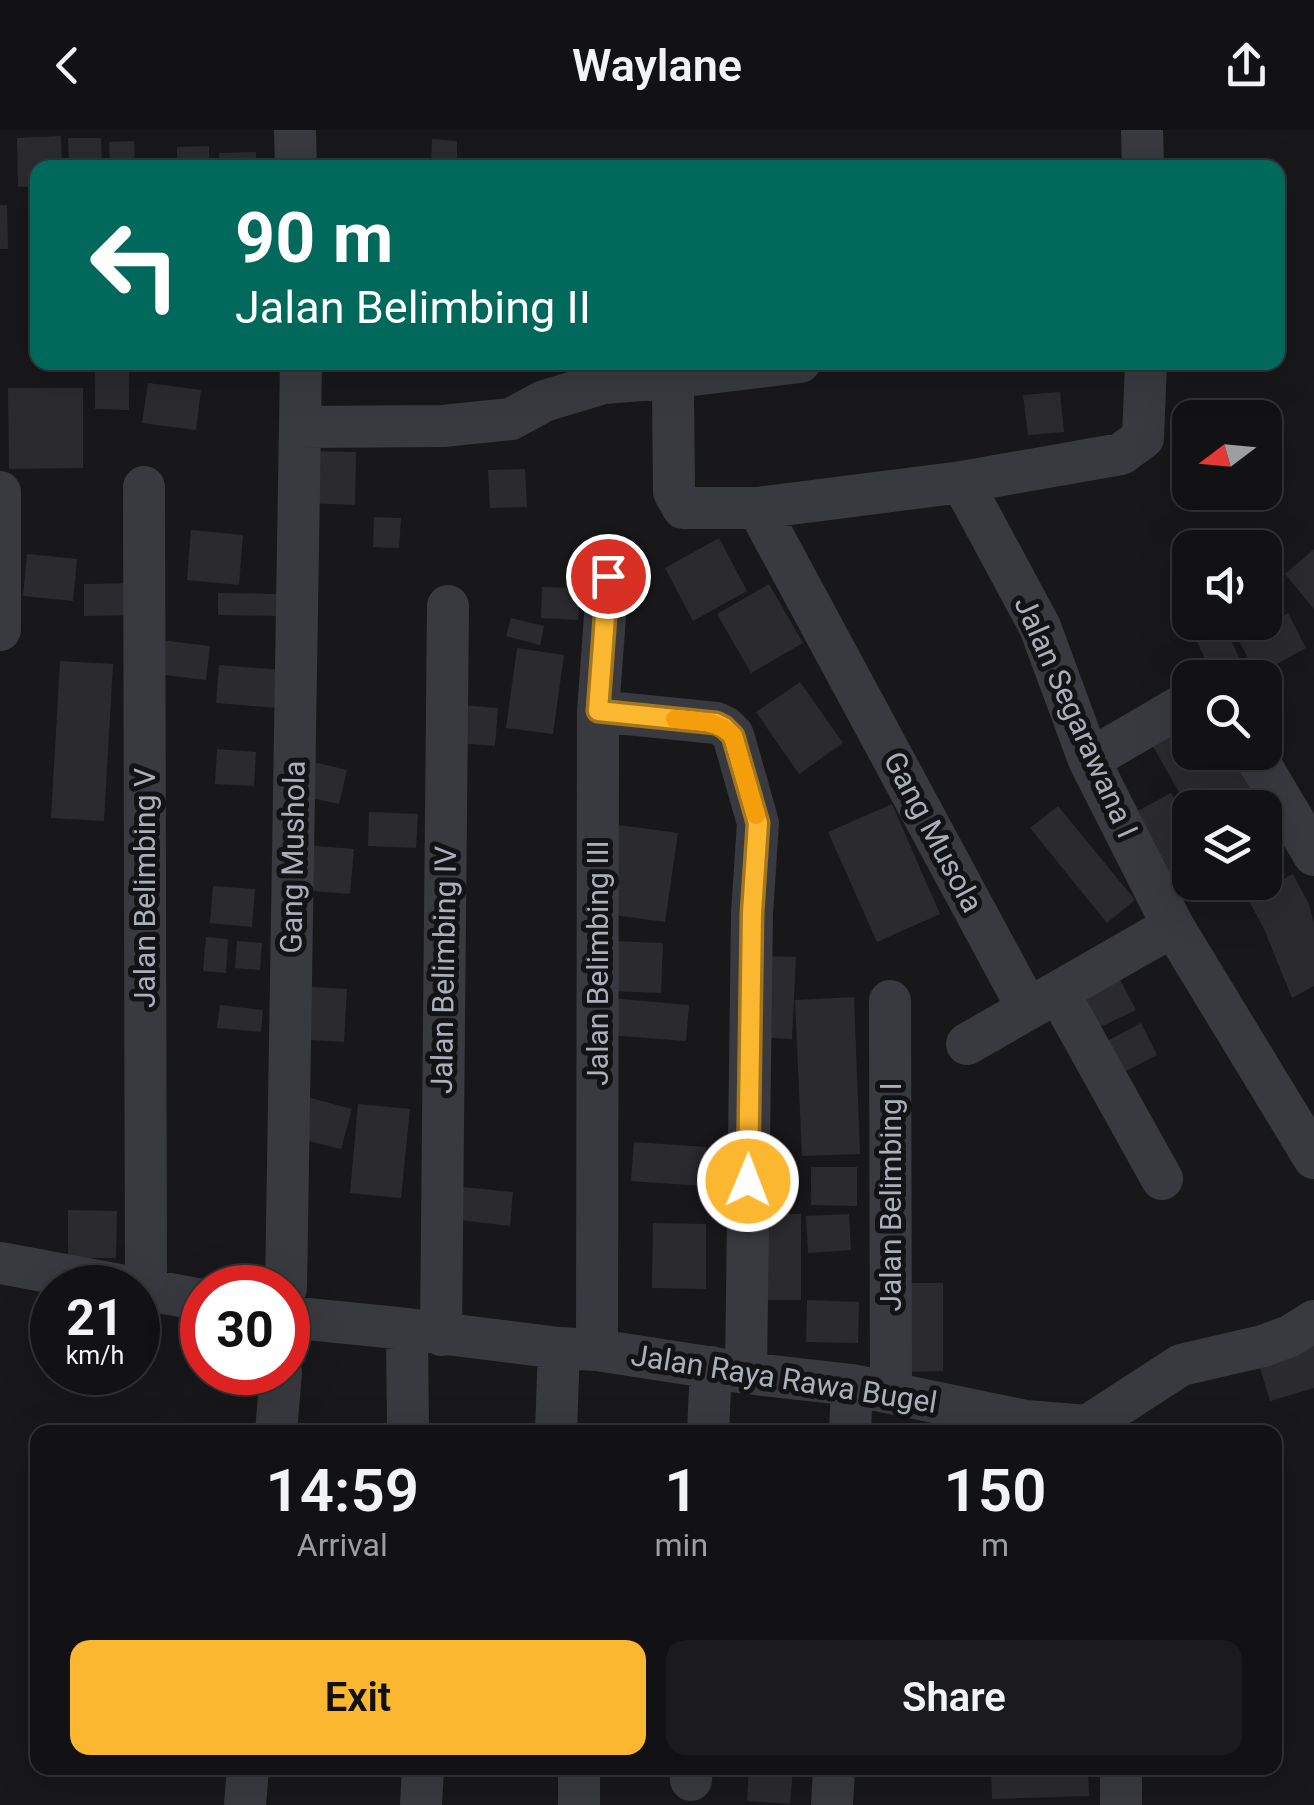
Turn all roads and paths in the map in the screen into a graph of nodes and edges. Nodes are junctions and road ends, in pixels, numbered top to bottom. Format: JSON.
{"nodes":[{"id":1,"x":294,"y":130,"type":"edge"},
{"id":2,"x":1142,"y":130,"type":"edge"},
{"id":3,"x":296,"y":160,"type":"edge"},
{"id":4,"x":1143,"y":160,"type":"edge"},
{"id":5,"x":301,"y":370,"type":"edge"},
{"id":6,"x":734,"y":370,"type":"edge"},
{"id":7,"x":1146,"y":370,"type":"edge"},
{"id":8,"x":668,"y":378,"type":"junction"},
{"id":9,"x":300,"y":427,"type":"junction"},
{"id":10,"x":962,"y":482,"type":"junction"},
{"id":11,"x":144,"y":488,"type":"dead end"},
{"id":12,"x":0,"y":492,"type":"edge"},
{"id":13,"x":758,"y":508,"type":"junction"},
{"id":14,"x":1,"y":558,"type":"edge"},
{"id":15,"x":608,"y":576,"type":"dead end"},
{"id":16,"x":448,"y":606,"type":"dead end"},
{"id":17,"x":0,"y":630,"type":"edge"},
{"id":18,"x":598,"y":711,"type":"junction"},
{"id":19,"x":1172,"y":712,"type":"edge"},
{"id":20,"x":1089,"y":760,"type":"junction"},
{"id":21,"x":1264,"y":770,"type":"edge"},
{"id":22,"x":1314,"y":854,"type":"edge"},
{"id":23,"x":1173,"y":926,"type":"junction"},
{"id":24,"x":890,"y":1001,"type":"dead end"},
{"id":25,"x":1043,"y":1001,"type":"junction"},
{"id":26,"x":967,"y":1044,"type":"dead end"},
{"id":27,"x":1314,"y":1158,"type":"edge"},
{"id":28,"x":1162,"y":1179,"type":"dead end"},
{"id":29,"x":0,"y":1263,"type":"edge"},
{"id":30,"x":140,"y":1265,"type":"edge"},
{"id":31,"x":286,"y":1265,"type":"edge"},
{"id":32,"x":30,"y":1268,"type":"edge"},
{"id":33,"x":310,"y":1319,"type":"edge"},
{"id":34,"x":1314,"y":1322,"type":"edge"},
{"id":35,"x":424,"y":1332,"type":"junction"},
{"id":36,"x":578,"y":1349,"type":"junction"},
{"id":37,"x":728,"y":1370,"type":"junction"},
{"id":38,"x":872,"y":1389,"type":"junction"},
{"id":39,"x":279,"y":1395,"type":"edge"},
{"id":40,"x":277,"y":1425,"type":"edge"},
{"id":41,"x":409,"y":1425,"type":"edge"},
{"id":42,"x":558,"y":1425,"type":"edge"},
{"id":43,"x":710,"y":1425,"type":"edge"},
{"id":44,"x":854,"y":1425,"type":"edge"},
{"id":45,"x":1058,"y":1425,"type":"edge"},
{"id":46,"x":1095,"y":1425,"type":"edge"},
{"id":47,"x":247,"y":1775,"type":"edge"},
{"id":48,"x":423,"y":1775,"type":"edge"},
{"id":49,"x":579,"y":1775,"type":"edge"},
{"id":50,"x":834,"y":1775,"type":"edge"},
{"id":51,"x":1121,"y":1775,"type":"edge"},
{"id":52,"x":244,"y":1805,"type":"edge"},
{"id":53,"x":420,"y":1805,"type":"edge"},
{"id":54,"x":578,"y":1805,"type":"edge"},
{"id":55,"x":832,"y":1805,"type":"edge"},
{"id":56,"x":1121,"y":1805,"type":"edge"}],
"edges":[{"from":1,"to":3,"type":"street"},
{"from":2,"to":4,"type":"street"},
{"from":5,"to":9,"type":"street","name":"Gang Mushola"},
{"from":6,"to":8,"type":"street"},
{"from":7,"to":10,"type":"street"},
{"from":8,"to":9,"type":"street"},
{"from":8,"to":13,"type":"street"},
{"from":9,"to":31,"type":"street","name":"Gang Mushola"},
{"from":10,"to":13,"type":"street"},
{"from":10,"to":20,"type":"street","name":"Jalan Segarawana I"},
{"from":11,"to":30,"type":"street","name":"Jalan Belimbing V"},
{"from":12,"to":14,"type":"street"},
{"from":13,"to":25,"type":"street","name":"Gang Musola"},
{"from":14,"to":17,"type":"street"},
{"from":15,"to":18,"type":"street","name":"Jalan Belimbing III"},
{"from":16,"to":35,"type":"street","name":"Jalan Belimbing IV"},
{"from":18,"to":36,"type":"street","name":"Jalan Belimbing III"},
{"from":18,"to":37,"type":"street"},
{"from":19,"to":20,"type":"street"},
{"from":20,"to":23,"type":"street","name":"Jalan Segarawana I"},
{"from":21,"to":22,"type":"street"},
{"from":23,"to":25,"type":"street"},
{"from":23,"to":27,"type":"street","name":"Jalan Segarawana I"},
{"from":24,"to":38,"type":"street","name":"Jalan Belimbing I"},
{"from":25,"to":26,"type":"street"},
{"from":25,"to":28,"type":"street","name":"Gang Musola"},
{"from":29,"to":32,"type":"street"},
{"from":33,"to":35,"type":"street","name":"Jalan Raya Rawa Bugel"},
{"from":34,"to":46,"type":"street","name":"Jalan Raya Rawa Bugel"},
{"from":35,"to":36,"type":"street","name":"Jalan Raya Rawa Bugel"},
{"from":35,"to":41,"type":"street","name":"Jalan Belimbing IV"},
{"from":36,"to":37,"type":"street","name":"Jalan Raya Rawa Bugel"},
{"from":36,"to":42,"type":"street","name":"Jalan Belimbing III"},
{"from":37,"to":38,"type":"street","name":"Jalan Raya Rawa Bugel"},
{"from":37,"to":43,"type":"street"},
{"from":38,"to":44,"type":"street","name":"Jalan Belimbing I"},
{"from":38,"to":45,"type":"street","name":"Jalan Raya Rawa Bugel"},
{"from":39,"to":40,"type":"street"},
{"from":47,"to":52,"type":"street"},
{"from":48,"to":53,"type":"street"},
{"from":49,"to":54,"type":"street"},
{"from":50,"to":55,"type":"street"},
{"from":51,"to":56,"type":"street"}]}
